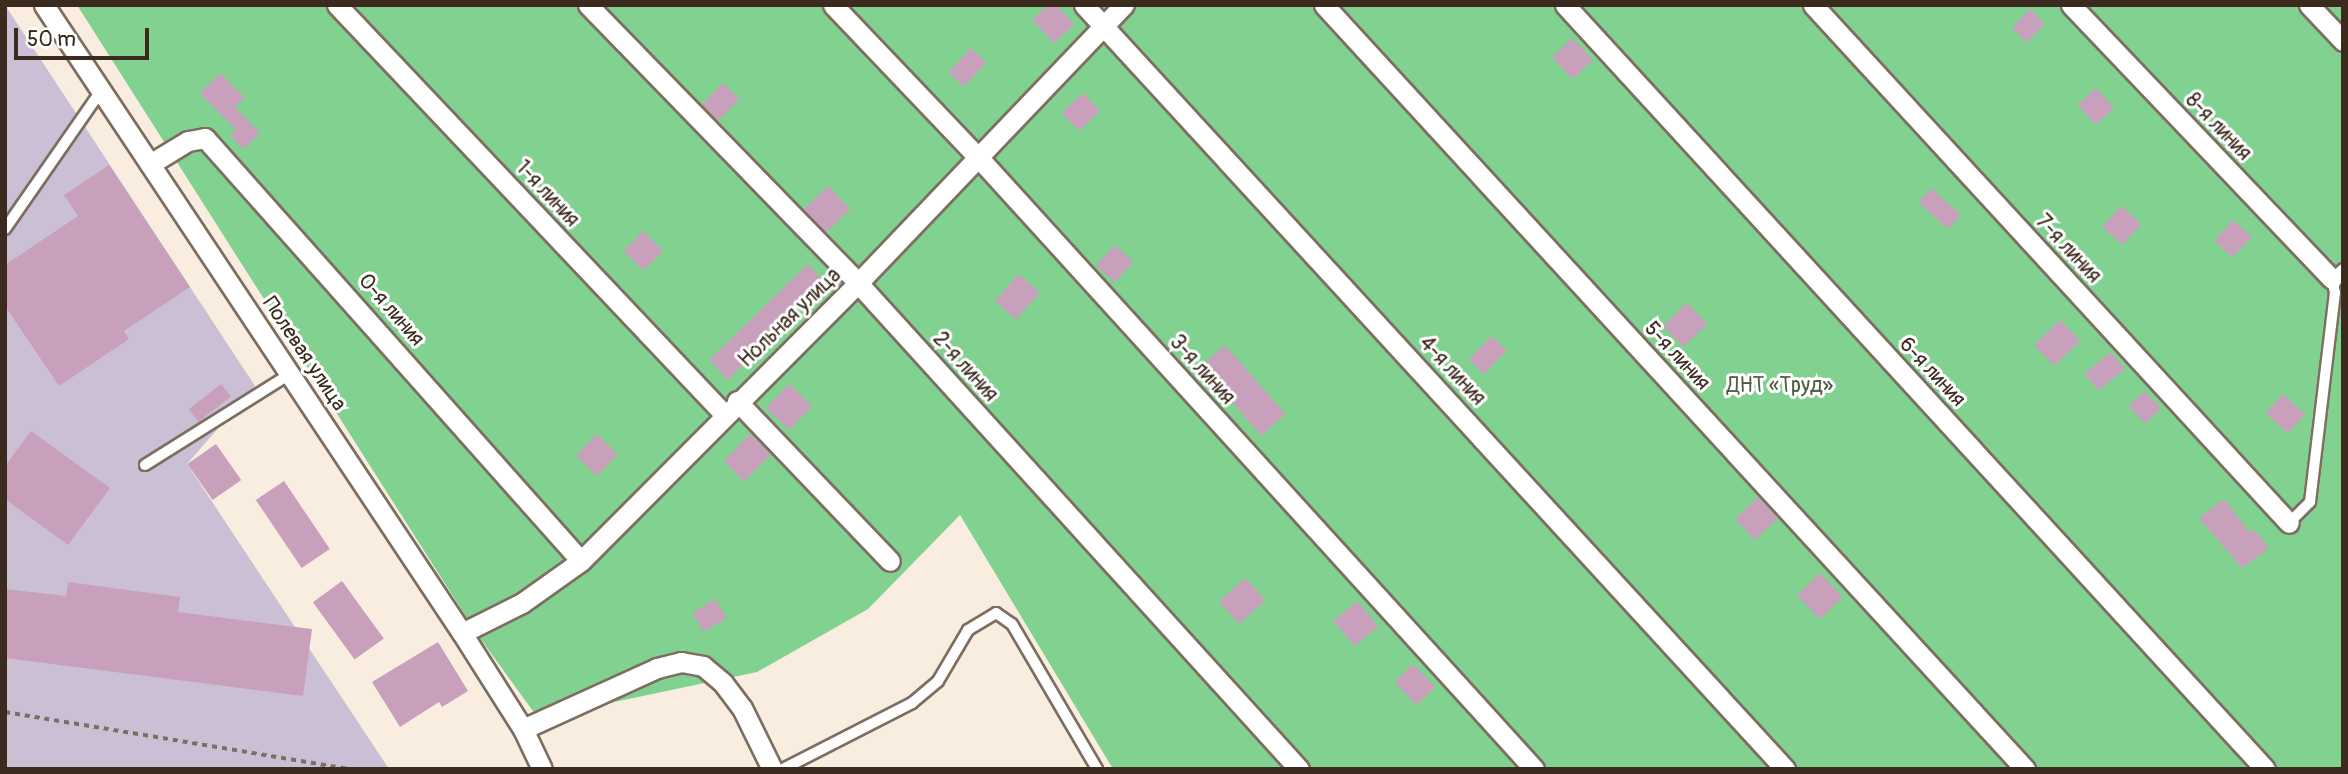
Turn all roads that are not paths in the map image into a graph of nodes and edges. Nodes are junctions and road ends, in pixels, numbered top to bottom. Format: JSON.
{"nodes":[{"id":1,"x":44,"y":5,"type":"edge"},
{"id":2,"x":337,"y":5,"type":"edge"},
{"id":3,"x":588,"y":5,"type":"edge"},
{"id":4,"x":833,"y":5,"type":"edge"},
{"id":5,"x":1084,"y":5,"type":"edge"},
{"id":6,"x":1124,"y":5,"type":"edge"},
{"id":7,"x":1324,"y":5,"type":"edge"},
{"id":8,"x":1565,"y":5,"type":"edge"},
{"id":9,"x":1813,"y":5,"type":"edge"},
{"id":10,"x":2071,"y":5,"type":"edge"},
{"id":11,"x":2309,"y":5,"type":"edge"},
{"id":12,"x":1104,"y":26,"type":"junction"},
{"id":13,"x":2343,"y":41,"type":"edge"},
{"id":14,"x":101,"y":91,"type":"junction"},
{"id":15,"x":978,"y":157,"type":"junction"},
{"id":16,"x":150,"y":164,"type":"junction"},
{"id":17,"x":5,"y":229,"type":"edge"},
{"id":18,"x":2337,"y":274,"type":"edge"},
{"id":19,"x":858,"y":283,"type":"junction"},
{"id":20,"x":290,"y":374,"type":"junction"},
{"id":21,"x":730,"y":407,"type":"junction"},
{"id":22,"x":145,"y":465,"type":"dead end"},
{"id":23,"x":2289,"y":523,"type":"joint"},
{"id":24,"x":581,"y":561,"type":"junction"},
{"id":25,"x":890,"y":561,"type":"dead end"},
{"id":26,"x":462,"y":633,"type":"junction"},
{"id":27,"x":523,"y":729,"type":"junction"},
{"id":28,"x":542,"y":769,"type":"edge"},
{"id":29,"x":772,"y":769,"type":"edge"},
{"id":30,"x":783,"y":769,"type":"edge"},
{"id":31,"x":1097,"y":769,"type":"edge"},
{"id":32,"x":1299,"y":769,"type":"edge"},
{"id":33,"x":1534,"y":769,"type":"edge"},
{"id":34,"x":1785,"y":769,"type":"edge"},
{"id":35,"x":2025,"y":769,"type":"edge"},
{"id":36,"x":2265,"y":769,"type":"edge"}],
"edges":[{"from":1,"to":14,"type":"street","name":"Полевая улица"},
{"from":2,"to":21,"type":"street","name":"1-я линия"},
{"from":3,"to":19,"type":"street","name":"2-я линия"},
{"from":4,"to":15,"type":"street","name":"3-я линия"},
{"from":5,"to":12,"type":"street","name":"4-я линия"},
{"from":6,"to":12,"type":"street","name":"Нольная улица"},
{"from":7,"to":35,"type":"street","name":"5-я линия"},
{"from":8,"to":36,"type":"street","name":"6-я линия"},
{"from":9,"to":23,"type":"street","name":"7-я линия"},
{"from":10,"to":18,"type":"street","name":"8-я линия"},
{"from":11,"to":13,"type":"street"},
{"from":12,"to":15,"type":"street","name":"Нольная улица"},
{"from":12,"to":34,"type":"street","name":"4-я линия"},
{"from":14,"to":16,"type":"street","name":"Полевая улица"},
{"from":14,"to":17,"type":"lane"},
{"from":15,"to":19,"type":"street","name":"Нольная улица"},
{"from":15,"to":33,"type":"street","name":"3-я линия"},
{"from":16,"to":20,"type":"street","name":"Полевая улица"},
{"from":16,"to":24,"type":"street","name":"0-я линия"},
{"from":18,"to":23,"type":"lane"},
{"from":19,"to":21,"type":"street","name":"Нольная улица"},
{"from":19,"to":32,"type":"street","name":"2-я линия"},
{"from":20,"to":22,"type":"lane"},
{"from":20,"to":26,"type":"street","name":"Полевая улица"},
{"from":21,"to":24,"type":"street","name":"Нольная улица"},
{"from":21,"to":25,"type":"street","name":"1-я линия"},
{"from":24,"to":26,"type":"street","name":"Нольная улица"},
{"from":26,"to":27,"type":"street","name":"Полевая улица"},
{"from":27,"to":28,"type":"street","name":"Полевая улица"},
{"from":27,"to":29,"type":"street"},
{"from":30,"to":31,"type":"lane"}]}
